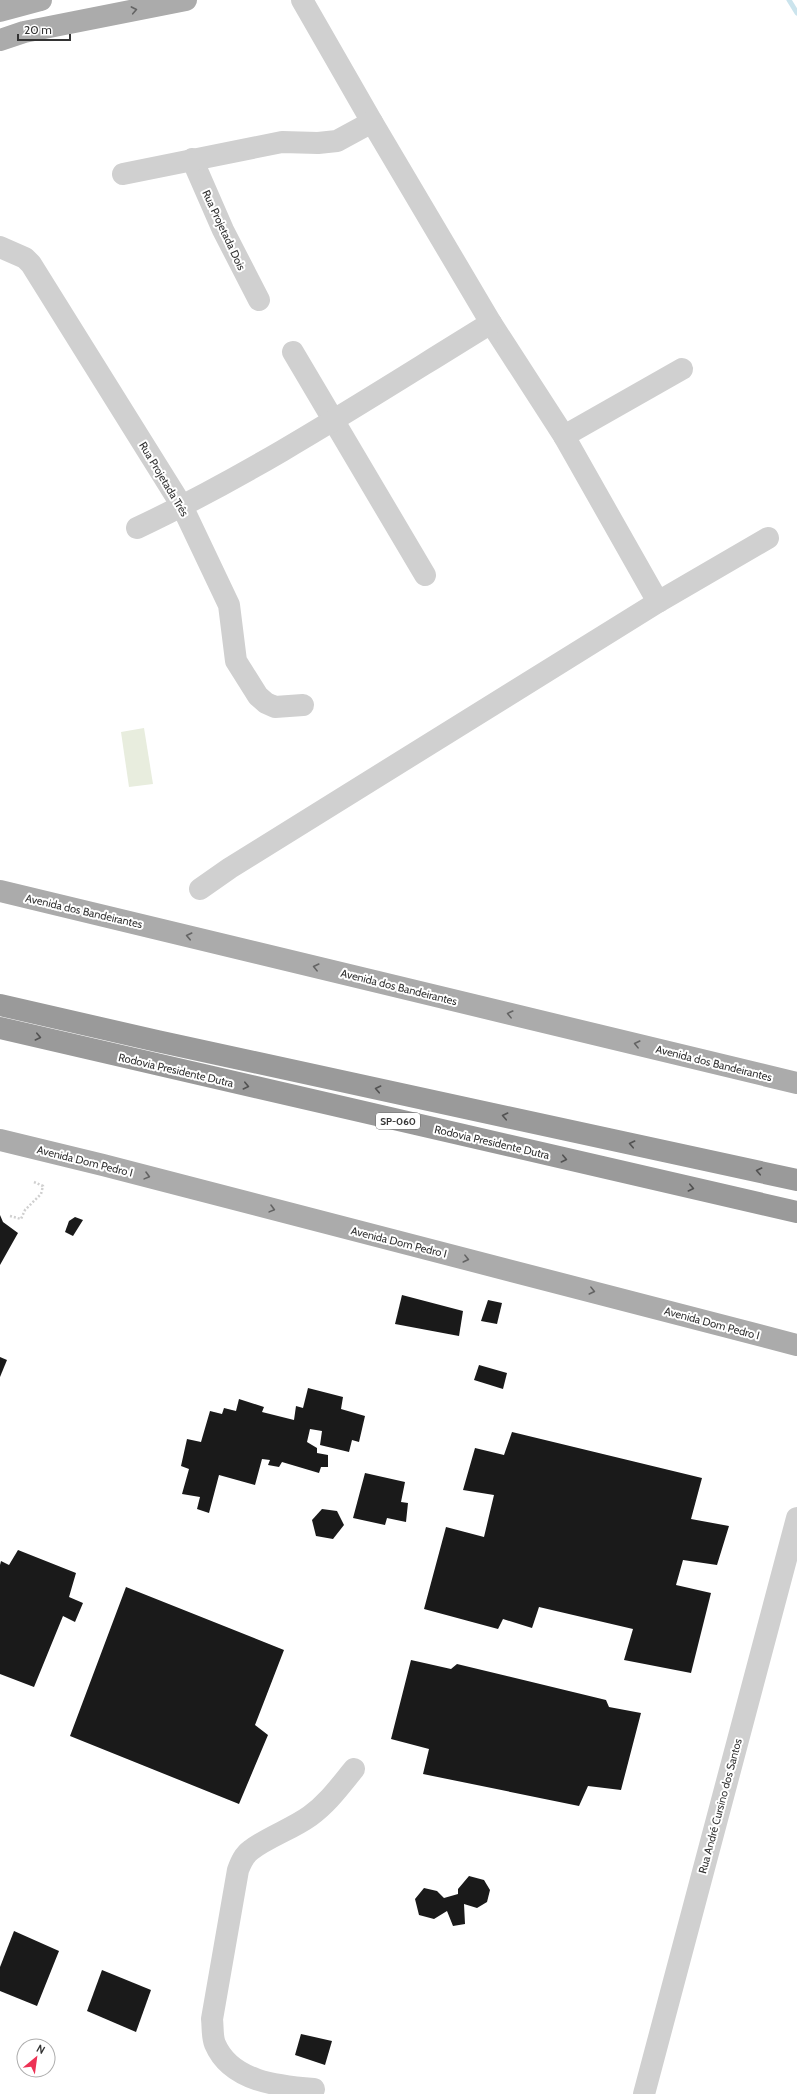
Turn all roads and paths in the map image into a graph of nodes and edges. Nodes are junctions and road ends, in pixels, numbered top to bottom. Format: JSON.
{"nodes":[{"id":1,"x":41,"y":0,"type":"edge"},
{"id":2,"x":186,"y":0,"type":"edge"},
{"id":3,"x":302,"y":0,"type":"edge"},
{"id":4,"x":0,"y":11,"type":"edge"},
{"id":5,"x":0,"y":40,"type":"edge"},
{"id":6,"x":372,"y":122,"type":"junction"},
{"id":7,"x":192,"y":159,"type":"junction"},
{"id":8,"x":123,"y":174,"type":"dead end"},
{"id":9,"x":0,"y":247,"type":"edge"},
{"id":10,"x":259,"y":300,"type":"dead end"},
{"id":11,"x":491,"y":323,"type":"junction"},
{"id":12,"x":293,"y":352,"type":"dead end"},
{"id":13,"x":682,"y":369,"type":"dead end"},
{"id":14,"x":333,"y":419,"type":"junction"},
{"id":15,"x":564,"y":436,"type":"junction"},
{"id":16,"x":182,"y":506,"type":"junction"},
{"id":17,"x":137,"y":528,"type":"dead end"},
{"id":18,"x":768,"y":538,"type":"dead end"},
{"id":19,"x":425,"y":575,"type":"dead end"},
{"id":20,"x":658,"y":602,"type":"junction"},
{"id":21,"x":303,"y":705,"type":"dead end"},
{"id":22,"x":200,"y":889,"type":"dead end"},
{"id":23,"x":0,"y":891,"type":"edge"},
{"id":24,"x":0,"y":1005,"type":"edge"},
{"id":25,"x":0,"y":1028,"type":"edge"},
{"id":26,"x":797,"y":1083,"type":"edge"},
{"id":27,"x":0,"y":1140,"type":"edge"},
{"id":28,"x":797,"y":1180,"type":"edge"},
{"id":29,"x":34,"y":1182,"type":"dead end"},
{"id":30,"x":797,"y":1212,"type":"edge"},
{"id":31,"x":10,"y":1216,"type":"dead end"},
{"id":32,"x":797,"y":1345,"type":"edge"},
{"id":33,"x":797,"y":1518,"type":"edge"},
{"id":34,"x":354,"y":1769,"type":"dead end"},
{"id":35,"x":314,"y":2089,"type":"dead end"},
{"id":36,"x":644,"y":2094,"type":"edge"}],
"edges":[{"from":1,"to":4,"type":"main road"},
{"from":5,"to":2,"type":"main road","one_way":true},
{"from":3,"to":6,"type":"street"},
{"from":6,"to":7,"type":"street"},
{"from":6,"to":11,"type":"street"},
{"from":7,"to":8,"type":"street"},
{"from":7,"to":10,"type":"street","name":"Rua Projetada Dois"},
{"from":9,"to":16,"type":"street","name":"Rua Projetada Três"},
{"from":11,"to":14,"type":"street"},
{"from":11,"to":15,"type":"street"},
{"from":12,"to":14,"type":"street"},
{"from":13,"to":15,"type":"street"},
{"from":14,"to":16,"type":"street"},
{"from":14,"to":19,"type":"street"},
{"from":15,"to":20,"type":"street"},
{"from":16,"to":17,"type":"street"},
{"from":16,"to":21,"type":"street","name":"Rua Projetada Três"},
{"from":18,"to":20,"type":"street"},
{"from":20,"to":22,"type":"street"},
{"from":26,"to":23,"type":"main road","name":"Avenida dos Bandeirantes","one_way":true},
{"from":28,"to":24,"type":"highway","number":"SP-060","one_way":true},
{"from":25,"to":30,"type":"highway","name":"Rodovia Presidente Dutra","number":"SP-060","one_way":true},
{"from":27,"to":32,"type":"main road","name":"Avenida Dom Pedro I","one_way":true},
{"from":29,"to":31,"type":"path"},
{"from":33,"to":36,"type":"street","name":"Rua André Cursino dos Santos"},
{"from":34,"to":35,"type":"street"}]}
